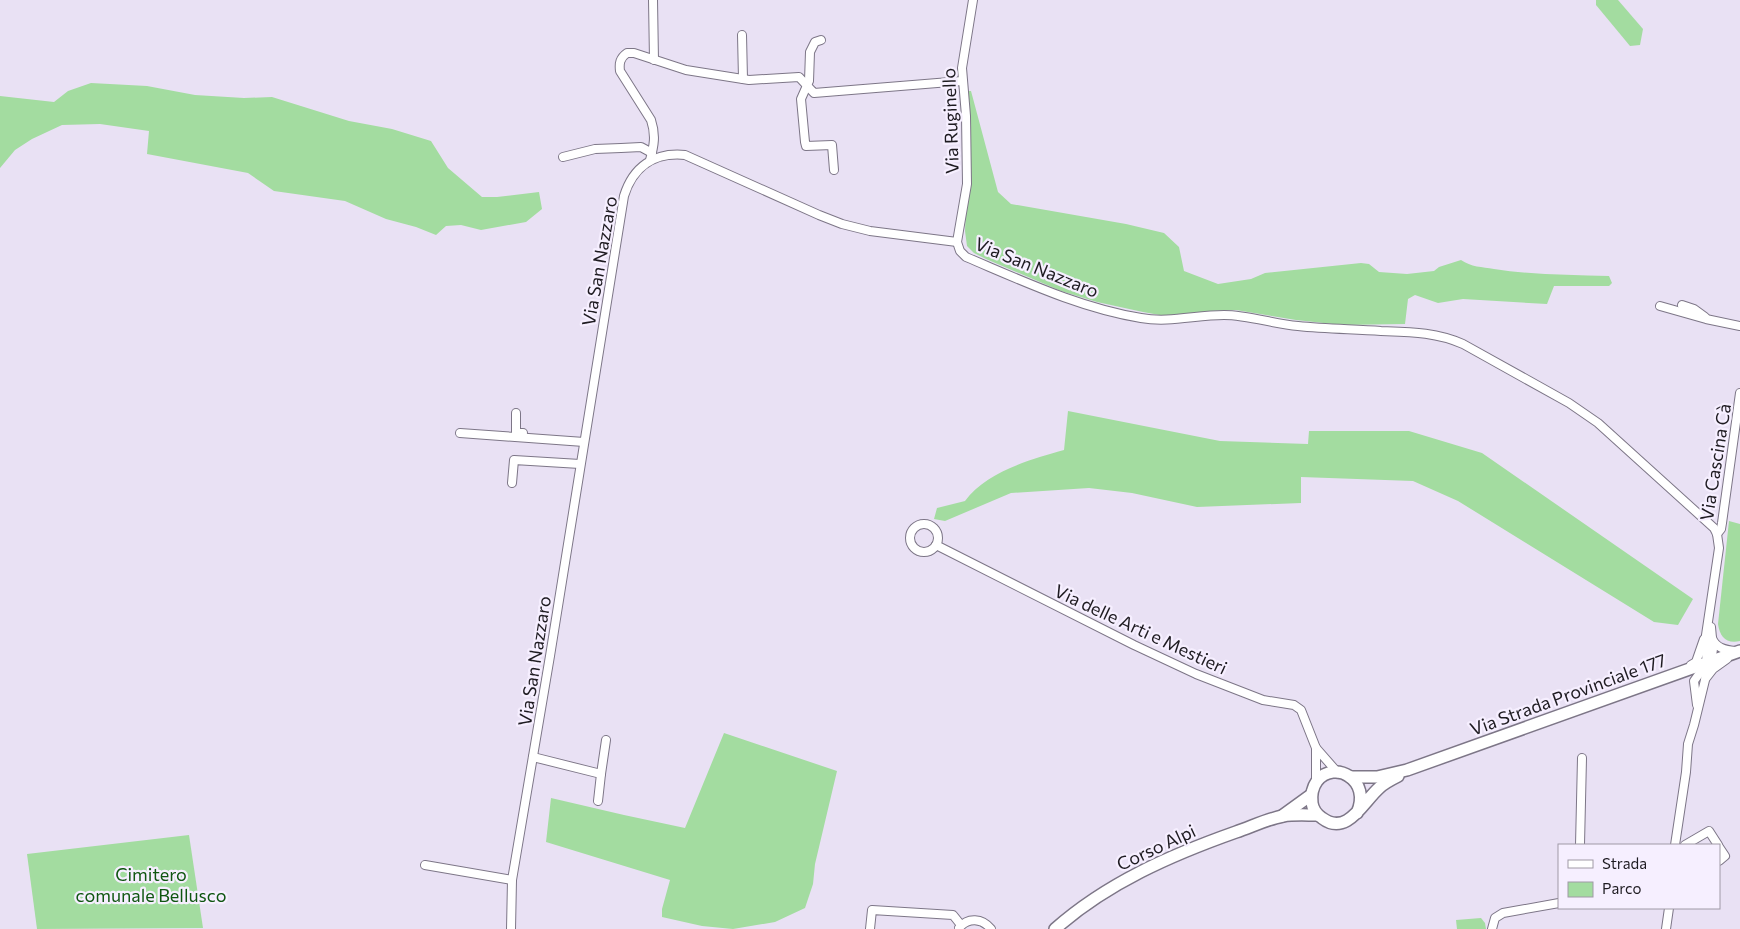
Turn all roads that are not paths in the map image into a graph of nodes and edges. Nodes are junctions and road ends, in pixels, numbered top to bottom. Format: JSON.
{"nodes":[{"id":1,"x":653,"y":0,"type":"edge"},
{"id":2,"x":973,"y":0,"type":"edge"},
{"id":3,"x":742,"y":35,"type":"dead end"},
{"id":4,"x":821,"y":40,"type":"dead end"},
{"id":5,"x":654,"y":60,"type":"junction"},
{"id":6,"x":746,"y":79,"type":"junction"},
{"id":7,"x":962,"y":80,"type":"junction"},
{"id":8,"x":807,"y":86,"type":"junction"},
{"id":9,"x":563,"y":157,"type":"dead end"},
{"id":10,"x":651,"y":157,"type":"junction"},
{"id":11,"x":834,"y":170,"type":"dead end"},
{"id":12,"x":957,"y":242,"type":"junction"},
{"id":13,"x":1682,"y":304,"type":"dead end"},
{"id":14,"x":1660,"y":306,"type":"dead end"},
{"id":15,"x":1706,"y":319,"type":"junction"},
{"id":16,"x":1740,"y":326,"type":"edge"},
{"id":17,"x":1740,"y":393,"type":"edge"},
{"id":18,"x":516,"y":414,"type":"dead end"},
{"id":19,"x":460,"y":433,"type":"dead end"},
{"id":20,"x":584,"y":440,"type":"junction"},
{"id":21,"x":580,"y":464,"type":"junction"},
{"id":22,"x":512,"y":482,"type":"dead end"},
{"id":23,"x":1717,"y":534,"type":"junction"},
{"id":24,"x":936,"y":545,"type":"dead end"},
{"id":25,"x":1709,"y":635,"type":"junction"},
{"id":26,"x":1738,"y":651,"type":"edge"},
{"id":27,"x":1707,"y":663,"type":"junction"},
{"id":28,"x":1679,"y":673,"type":"junction"},
{"id":29,"x":1705,"y":680,"type":"junction"},
{"id":30,"x":1694,"y":681,"type":"junction"},
{"id":31,"x":1698,"y":709,"type":"junction"},
{"id":32,"x":606,"y":740,"type":"dead end"},
{"id":33,"x":1316,"y":748,"type":"junction"},
{"id":34,"x":533,"y":757,"type":"junction"},
{"id":35,"x":1582,"y":758,"type":"dead end"},
{"id":36,"x":1407,"y":770,"type":"junction"},
{"id":37,"x":1338,"y":773,"type":"junction"},
{"id":38,"x":600,"y":774,"type":"junction"},
{"id":39,"x":1350,"y":777,"type":"junction"},
{"id":40,"x":1316,"y":782,"type":"junction"},
{"id":41,"x":1311,"y":795,"type":"junction"},
{"id":42,"x":598,"y":801,"type":"dead end"},
{"id":43,"x":1357,"y":813,"type":"junction"},
{"id":44,"x":1317,"y":815,"type":"junction"},
{"id":45,"x":1282,"y":816,"type":"junction"},
{"id":46,"x":1580,"y":844,"type":"edge"},
{"id":47,"x":1675,"y":844,"type":"edge"},
{"id":48,"x":1687,"y":844,"type":"edge"},
{"id":49,"x":1717,"y":844,"type":"edge"},
{"id":50,"x":1720,"y":849,"type":"edge"},
{"id":51,"x":1720,"y":860,"type":"edge"},
{"id":52,"x":425,"y":865,"type":"dead end"},
{"id":53,"x":512,"y":880,"type":"junction"},
{"id":54,"x":1558,"y":903,"type":"edge"},
{"id":55,"x":1668,"y":909,"type":"edge"},
{"id":56,"x":959,"y":927,"type":"edge"},
{"id":57,"x":511,"y":929,"type":"edge"},
{"id":58,"x":870,"y":929,"type":"edge"},
{"id":59,"x":990,"y":929,"type":"edge"},
{"id":60,"x":1055,"y":929,"type":"edge"},
{"id":61,"x":1492,"y":929,"type":"edge"},
{"id":62,"x":1666,"y":929,"type":"edge"}],
"edges":[{"from":1,"to":5,"type":"street"},
{"from":2,"to":7,"type":"street","name":"Via Ruginello"},
{"from":3,"to":6,"type":"street"},
{"from":4,"to":8,"type":"street"},
{"from":5,"to":6,"type":"street"},
{"from":5,"to":10,"type":"street"},
{"from":6,"to":8,"type":"street"},
{"from":7,"to":8,"type":"street"},
{"from":7,"to":12,"type":"street","name":"Via Ruginello"},
{"from":8,"to":11,"type":"street"},
{"from":9,"to":10,"type":"street"},
{"from":10,"to":12,"type":"street","name":"Via San Nazzaro"},
{"from":10,"to":20,"type":"street","name":"Via San Nazzaro"},
{"from":12,"to":23,"type":"street","name":"Via San Nazzaro"},
{"from":13,"to":15,"type":"street"},
{"from":14,"to":15,"type":"street"},
{"from":15,"to":16,"type":"street"},
{"from":17,"to":23,"type":"street","name":"Via Cascina Cà"},
{"from":18,"to":20,"type":"street"},
{"from":19,"to":20,"type":"street"},
{"from":20,"to":21,"type":"street","name":"Via San Nazzaro"},
{"from":21,"to":22,"type":"street"},
{"from":21,"to":34,"type":"street","name":"Via San Nazzaro"},
{"from":23,"to":25,"type":"street","name":"Via Cascina Cà"},
{"from":24,"to":33,"type":"street","name":"Via delle Arti e Mestieri"},
{"from":25,"to":26,"type":"street"},
{"from":25,"to":27,"type":"street","name":"Via Cascina Cà"},
{"from":25,"to":28,"type":"street"},
{"from":26,"to":27,"type":"main road","name":"Via Strada Provinciale 177"},
{"from":26,"to":29,"type":"street"},
{"from":27,"to":28,"type":"main road","name":"Via Strada Provinciale 177"},
{"from":27,"to":29,"type":"street","name":"Via Cascina Cà"},
{"from":27,"to":30,"type":"street"},
{"from":28,"to":30,"type":"street"},
{"from":28,"to":36,"type":"main road","name":"Via Strada Provinciale 177"},
{"from":29,"to":31,"type":"street","name":"Via Cascina Cà"},
{"from":30,"to":31,"type":"street"},
{"from":31,"to":47,"type":"street","name":"Via Cascina Cà"},
{"from":32,"to":38,"type":"street"},
{"from":33,"to":37,"type":"street","name":"Via delle Arti e Mestieri"},
{"from":33,"to":40,"type":"street","name":"Via delle Arti e Mestieri"},
{"from":34,"to":38,"type":"street"},
{"from":34,"to":53,"type":"street","name":"Via San Nazzaro"},
{"from":35,"to":46,"type":"street"},
{"from":36,"to":39,"type":"main road","name":"Via Strada Provinciale 177"},
{"from":36,"to":43,"type":"main road","name":"Via Strada Provinciale 177"},
{"from":37,"to":39,"type":"main road","name":"Via Strada Provinciale 177"},
{"from":37,"to":40,"type":"main road"},
{"from":38,"to":42,"type":"street"},
{"from":39,"to":43,"type":"main road"},
{"from":40,"to":41,"type":"main road"},
{"from":41,"to":44,"type":"main road"},
{"from":41,"to":45,"type":"main road","name":"Corso Alpi"},
{"from":43,"to":44,"type":"main road","name":"Via Strada Provinciale 177"},
{"from":44,"to":45,"type":"main road","name":"Corso Alpi"},
{"from":45,"to":60,"type":"main road","name":"Corso Alpi"},
{"from":48,"to":49,"type":"street"},
{"from":50,"to":51,"type":"street"},
{"from":52,"to":53,"type":"street"},
{"from":53,"to":57,"type":"street","name":"Via San Nazzaro"},
{"from":54,"to":61,"type":"street"},
{"from":55,"to":62,"type":"street"},
{"from":56,"to":58,"type":"street"},
{"from":56,"to":59,"type":"street"}]}
